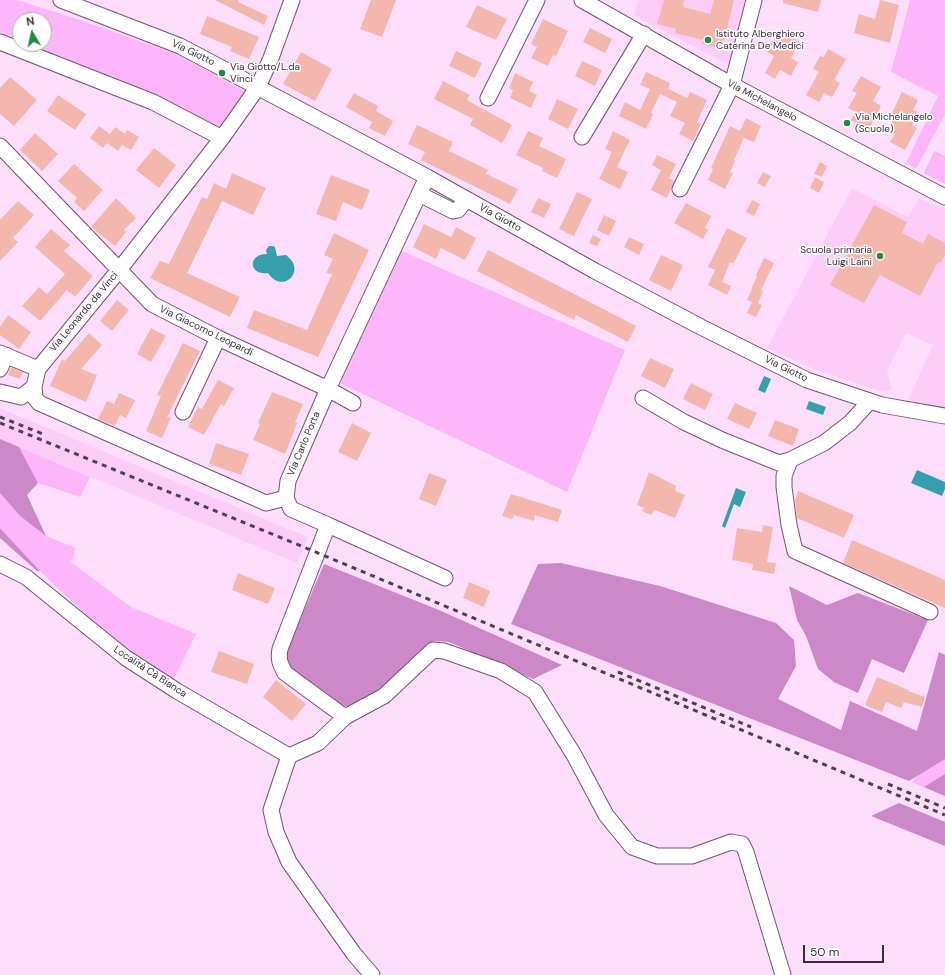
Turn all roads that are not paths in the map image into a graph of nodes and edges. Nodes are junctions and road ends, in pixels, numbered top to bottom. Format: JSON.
{"nodes":[{"id":1,"x":61,"y":0,"type":"edge"},
{"id":2,"x":292,"y":0,"type":"edge"},
{"id":3,"x":537,"y":0,"type":"edge"},
{"id":4,"x":582,"y":0,"type":"edge"},
{"id":5,"x":754,"y":0,"type":"edge"},
{"id":6,"x":644,"y":34,"type":"junction"},
{"id":7,"x":0,"y":42,"type":"edge"},
{"id":8,"x":732,"y":85,"type":"junction"},
{"id":9,"x":258,"y":87,"type":"junction"},
{"id":10,"x":488,"y":98,"type":"dead end"},
{"id":11,"x":582,"y":137,"type":"dead end"},
{"id":12,"x":222,"y":138,"type":"junction"},
{"id":13,"x":0,"y":146,"type":"edge"},
{"id":14,"x":868,"y":168,"type":"dead end"},
{"id":15,"x":427,"y":177,"type":"junction"},
{"id":16,"x":680,"y":189,"type":"dead end"},
{"id":17,"x":419,"y":194,"type":"junction"},
{"id":18,"x":945,"y":198,"type":"edge"},
{"id":19,"x":466,"y":199,"type":"junction"},
{"id":20,"x":119,"y":270,"type":"junction"},
{"id":21,"x":218,"y":338,"type":"junction"},
{"id":22,"x":2,"y":359,"type":"edge"},
{"id":23,"x":38,"y":369,"type":"junction"},
{"id":24,"x":34,"y":387,"type":"junction"},
{"id":25,"x":328,"y":389,"type":"junction"},
{"id":26,"x":0,"y":392,"type":"edge"},
{"id":27,"x":643,"y":398,"type":"dead end"},
{"id":28,"x":870,"y":401,"type":"junction"},
{"id":29,"x":353,"y":403,"type":"dead end"},
{"id":30,"x":183,"y":412,"type":"dead end"},
{"id":31,"x":945,"y":416,"type":"edge"},
{"id":32,"x":790,"y":460,"type":"junction"},
{"id":33,"x":286,"y":498,"type":"junction"},
{"id":34,"x":328,"y":525,"type":"junction"},
{"id":35,"x":0,"y":564,"type":"edge"},
{"id":36,"x":445,"y":578,"type":"dead end"},
{"id":37,"x":930,"y":612,"type":"dead end"},
{"id":38,"x":345,"y":717,"type":"junction"},
{"id":39,"x":289,"y":756,"type":"junction"},
{"id":40,"x":372,"y":975,"type":"edge"},
{"id":41,"x":784,"y":975,"type":"edge"}],
"edges":[{"from":1,"to":9,"type":"street","name":"Via Giotto"},
{"from":2,"to":9,"type":"street","name":"Via Leonardo da Vinci"},
{"from":3,"to":10,"type":"street"},
{"from":4,"to":6,"type":"street","name":"Via Michelangelo"},
{"from":5,"to":8,"type":"street"},
{"from":6,"to":8,"type":"street","name":"Via Michelangelo"},
{"from":6,"to":11,"type":"street"},
{"from":7,"to":12,"type":"street"},
{"from":8,"to":16,"type":"street"},
{"from":8,"to":18,"type":"street","name":"Via Michelangelo"},
{"from":9,"to":12,"type":"street","name":"Via Leonardo da Vinci"},
{"from":9,"to":15,"type":"street","name":"Via Giotto"},
{"from":12,"to":20,"type":"street","name":"Via Leonardo da Vinci"},
{"from":13,"to":20,"type":"street","name":"Via Giacomo Leopardi"},
{"from":14,"to":18,"type":"street"},
{"from":15,"to":17,"type":"street","name":"Via Carlo Porta"},
{"from":15,"to":19,"type":"street","name":"Via Giotto"},
{"from":17,"to":19,"type":"street"},
{"from":17,"to":25,"type":"street","name":"Via Carlo Porta"},
{"from":19,"to":28,"type":"street","name":"Via Giotto"},
{"from":20,"to":21,"type":"street","name":"Via Giacomo Leopardi"},
{"from":20,"to":23,"type":"street","name":"Via Leonardo da Vinci"},
{"from":21,"to":25,"type":"street","name":"Via Giacomo Leopardi"},
{"from":21,"to":30,"type":"street"},
{"from":22,"to":23,"type":"street"},
{"from":23,"to":24,"type":"street","name":"Via Leonardo da Vinci"},
{"from":24,"to":26,"type":"street"},
{"from":24,"to":33,"type":"street"},
{"from":25,"to":29,"type":"street","name":"Via Giacomo Leopardi"},
{"from":25,"to":33,"type":"street","name":"Via Carlo Porta"},
{"from":27,"to":32,"type":"street"},
{"from":28,"to":31,"type":"street","name":"Via Giotto"},
{"from":28,"to":32,"type":"street"},
{"from":32,"to":37,"type":"street"},
{"from":33,"to":34,"type":"street"},
{"from":34,"to":36,"type":"street"},
{"from":34,"to":38,"type":"street"},
{"from":35,"to":39,"type":"street","name":"Località Cà Bianca"},
{"from":38,"to":39,"type":"street"},
{"from":38,"to":41,"type":"street"},
{"from":39,"to":40,"type":"street"}]}
